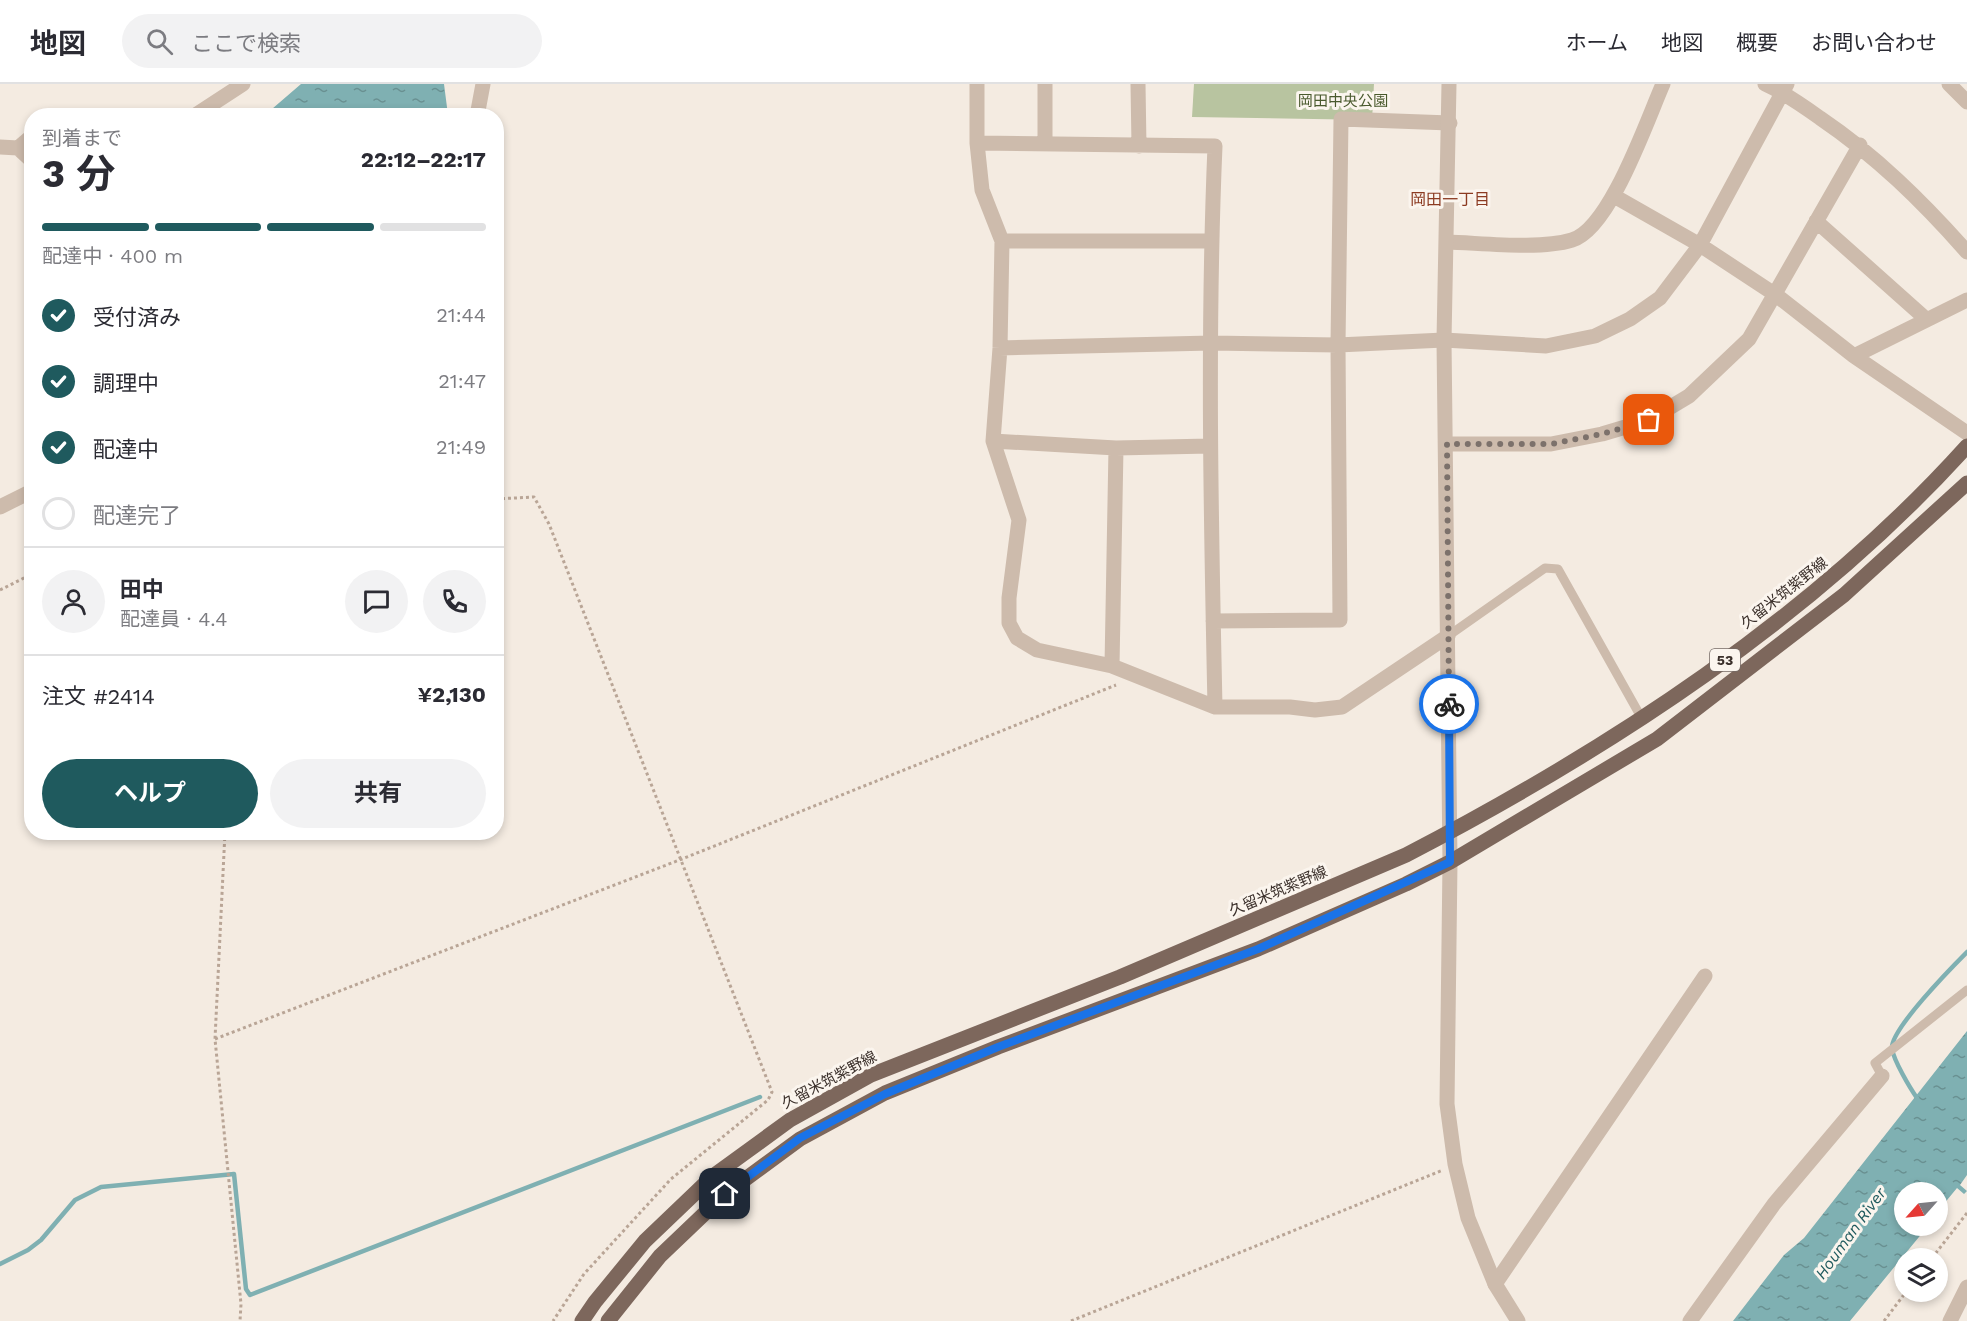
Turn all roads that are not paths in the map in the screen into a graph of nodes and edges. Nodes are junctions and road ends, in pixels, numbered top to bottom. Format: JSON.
{"nodes":[{"id":1,"x":243,"y":84,"type":"edge"},
{"id":2,"x":483,"y":84,"type":"edge"},
{"id":3,"x":977,"y":84,"type":"edge"},
{"id":4,"x":1045,"y":84,"type":"edge"},
{"id":5,"x":1138,"y":84,"type":"edge"},
{"id":6,"x":1449,"y":84,"type":"edge"},
{"id":7,"x":1663,"y":84,"type":"edge"},
{"id":8,"x":1765,"y":84,"type":"edge"},
{"id":9,"x":1949,"y":84,"type":"edge"},
{"id":10,"x":1785,"y":88,"type":"edge"},
{"id":11,"x":1967,"y":102,"type":"edge"},
{"id":12,"x":206,"y":108,"type":"edge"},
{"id":13,"x":478,"y":108,"type":"edge"},
{"id":14,"x":1450,"y":123,"type":"junction"},
{"id":15,"x":24,"y":143,"type":"edge"},
{"id":16,"x":977,"y":143,"type":"junction"},
{"id":17,"x":1045,"y":144,"type":"junction"},
{"id":18,"x":1860,"y":145,"type":"junction"},
{"id":19,"x":1139,"y":146,"type":"junction"},
{"id":20,"x":0,"y":147,"type":"edge"},
{"id":21,"x":18,"y":148,"type":"junction"},
{"id":22,"x":24,"y":153,"type":"edge"},
{"id":23,"x":1614,"y":196,"type":"junction"},
{"id":24,"x":1816,"y":221,"type":"junction"},
{"id":25,"x":1002,"y":241,"type":"junction"},
{"id":26,"x":1211,"y":241,"type":"junction"},
{"id":27,"x":1448,"y":242,"type":"junction"},
{"id":28,"x":1700,"y":245,"type":"junction"},
{"id":29,"x":1967,"y":252,"type":"edge"},
{"id":30,"x":1776,"y":295,"type":"junction"},
{"id":31,"x":1967,"y":300,"type":"edge"},
{"id":32,"x":1926,"y":319,"type":"junction"},
{"id":33,"x":1444,"y":340,"type":"junction"},
{"id":34,"x":1212,"y":343,"type":"junction"},
{"id":35,"x":1338,"y":345,"type":"junction"},
{"id":36,"x":1000,"y":348,"type":"junction"},
{"id":37,"x":1854,"y":356,"type":"junction"},
{"id":38,"x":1967,"y":433,"type":"edge"},
{"id":39,"x":993,"y":441,"type":"junction"},
{"id":40,"x":1447,"y":444,"type":"junction"},
{"id":41,"x":1210,"y":446,"type":"junction"},
{"id":42,"x":1967,"y":446,"type":"edge"},
{"id":43,"x":1116,"y":448,"type":"junction"},
{"id":44,"x":1967,"y":483,"type":"edge"},
{"id":45,"x":24,"y":495,"type":"edge"},
{"id":46,"x":0,"y":507,"type":"edge"},
{"id":47,"x":1213,"y":621,"type":"junction"},
{"id":48,"x":1448,"y":636,"type":"junction"},
{"id":49,"x":1112,"y":666,"type":"junction"},
{"id":50,"x":1215,"y":707,"type":"junction"},
{"id":51,"x":1641,"y":717,"type":"junction"},
{"id":52,"x":1450,"y":833,"type":"junction"},
{"id":53,"x":1450,"y":862,"type":"junction"},
{"id":54,"x":1705,"y":975,"type":"dead end"},
{"id":55,"x":1967,"y":990,"type":"edge"},
{"id":56,"x":1882,"y":1076,"type":"joint"},
{"id":57,"x":1495,"y":1284,"type":"junction"},
{"id":58,"x":1967,"y":1287,"type":"edge"},
{"id":59,"x":582,"y":1321,"type":"edge"},
{"id":60,"x":608,"y":1321,"type":"edge"},
{"id":61,"x":1518,"y":1321,"type":"edge"},
{"id":62,"x":1690,"y":1321,"type":"edge"},
{"id":63,"x":1950,"y":1321,"type":"edge"}],
"edges":[{"from":1,"to":12,"type":"street"},
{"from":2,"to":13,"type":"street"},
{"from":3,"to":16,"type":"street"},
{"from":4,"to":17,"type":"street"},
{"from":5,"to":19,"type":"street"},
{"from":6,"to":14,"type":"street"},
{"from":7,"to":23,"type":"street"},
{"from":8,"to":10,"type":"street"},
{"from":9,"to":11,"type":"street"},
{"from":10,"to":18,"type":"street"},
{"from":10,"to":28,"type":"street"},
{"from":14,"to":27,"type":"street"},
{"from":14,"to":35,"type":"street"},
{"from":15,"to":21,"type":"street"},
{"from":16,"to":17,"type":"street"},
{"from":16,"to":25,"type":"street"},
{"from":17,"to":19,"type":"street"},
{"from":18,"to":24,"type":"street"},
{"from":18,"to":29,"type":"street"},
{"from":19,"to":26,"type":"street"},
{"from":20,"to":21,"type":"street"},
{"from":21,"to":22,"type":"street"},
{"from":23,"to":27,"type":"street"},
{"from":23,"to":28,"type":"street"},
{"from":24,"to":30,"type":"street"},
{"from":24,"to":32,"type":"street"},
{"from":25,"to":26,"type":"street"},
{"from":25,"to":36,"type":"street"},
{"from":26,"to":34,"type":"street"},
{"from":27,"to":33,"type":"street"},
{"from":28,"to":30,"type":"street"},
{"from":28,"to":33,"type":"street"},
{"from":30,"to":37,"type":"street"},
{"from":30,"to":40,"type":"street"},
{"from":31,"to":32,"type":"street"},
{"from":32,"to":37,"type":"street"},
{"from":33,"to":35,"type":"street"},
{"from":33,"to":40,"type":"street"},
{"from":34,"to":35,"type":"street"},
{"from":34,"to":36,"type":"street"},
{"from":34,"to":41,"type":"street"},
{"from":35,"to":47,"type":"street"},
{"from":36,"to":39,"type":"street"},
{"from":37,"to":38,"type":"street"},
{"from":39,"to":43,"type":"street"},
{"from":39,"to":49,"type":"street"},
{"from":40,"to":48,"type":"street"},
{"from":41,"to":43,"type":"street"},
{"from":41,"to":47,"type":"street"},
{"from":42,"to":51,"type":"main road","name":"久留米筑紫野線","number":"53"},
{"from":43,"to":49,"type":"street"},
{"from":44,"to":53,"type":"main road","number":"53"},
{"from":45,"to":46,"type":"street"},
{"from":47,"to":50,"type":"street"},
{"from":48,"to":50,"type":"street"},
{"from":48,"to":51,"type":"lane"},
{"from":48,"to":52,"type":"street"},
{"from":49,"to":50,"type":"street"},
{"from":51,"to":52,"type":"main road","name":"久留米筑紫野線","number":"53"},
{"from":52,"to":53,"type":"street"},
{"from":52,"to":59,"type":"main road","name":"久留米筑紫野線","number":"53"},
{"from":53,"to":57,"type":"street"},
{"from":53,"to":60,"type":"main road","number":"53"},
{"from":54,"to":57,"type":"street"},
{"from":55,"to":56,"type":"lane"},
{"from":56,"to":62,"type":"street"},
{"from":57,"to":61,"type":"street"},
{"from":58,"to":63,"type":"street"}]}
